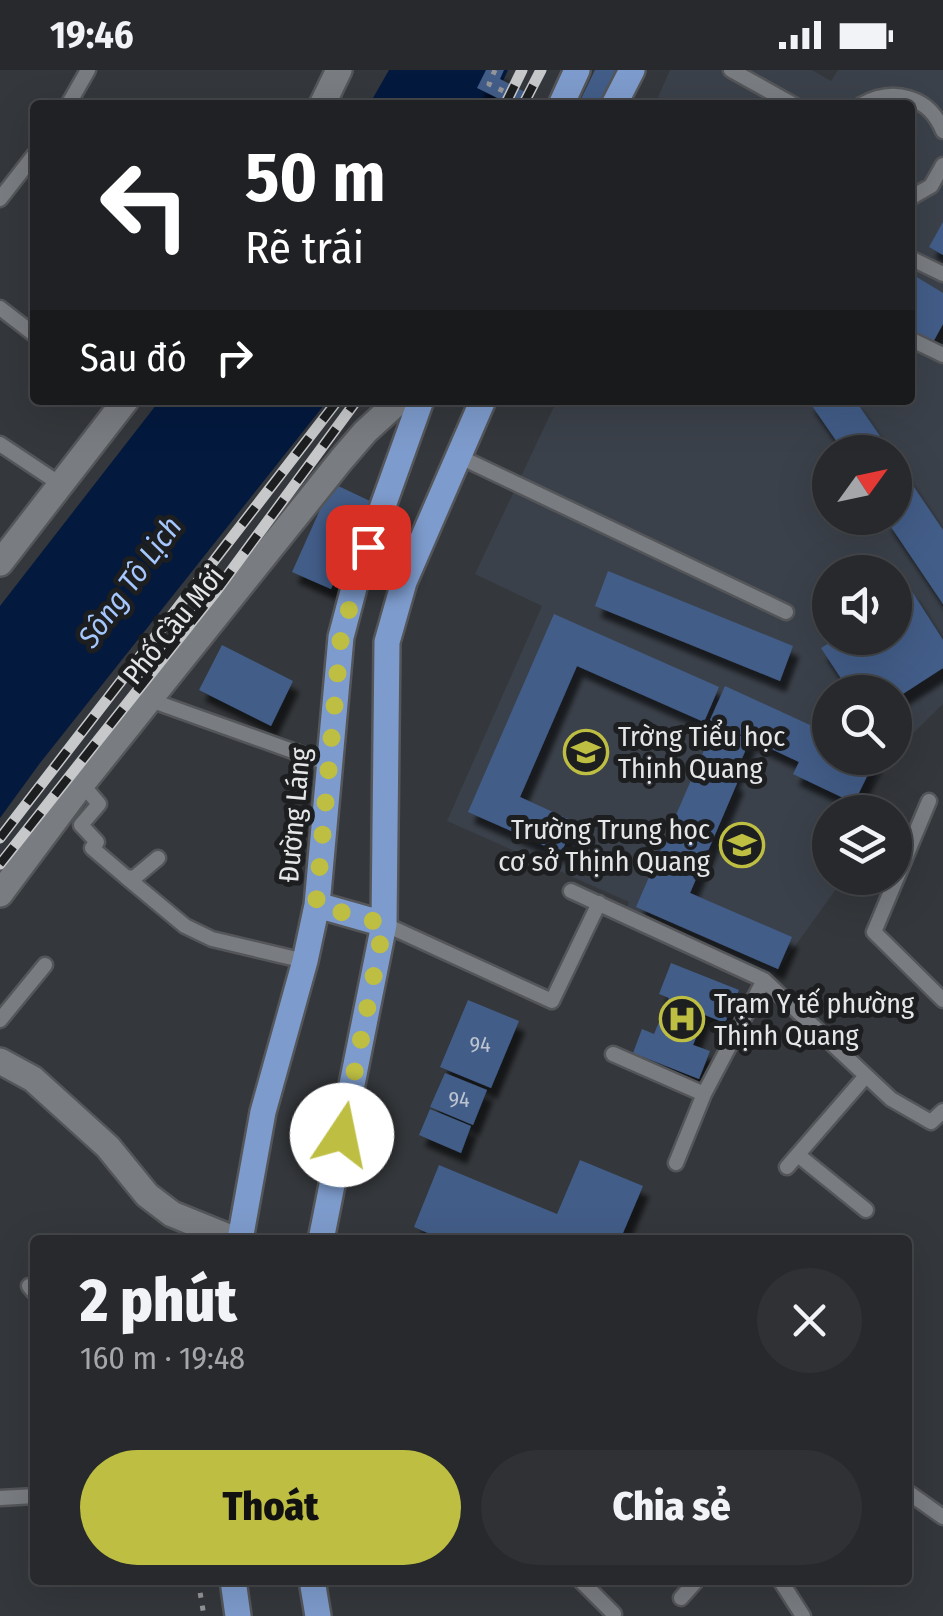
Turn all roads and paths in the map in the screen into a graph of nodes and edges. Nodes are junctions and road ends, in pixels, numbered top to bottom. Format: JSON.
{"nodes":[{"id":1,"x":88,"y":70,"type":"edge"},
{"id":2,"x":340,"y":70,"type":"edge"},
{"id":3,"x":495,"y":70,"type":"edge"},
{"id":4,"x":578,"y":70,"type":"edge"},
{"id":5,"x":632,"y":70,"type":"edge"},
{"id":6,"x":730,"y":70,"type":"edge"},
{"id":7,"x":71,"y":100,"type":"edge"},
{"id":8,"x":325,"y":100,"type":"edge"},
{"id":9,"x":522,"y":100,"type":"edge"},
{"id":10,"x":563,"y":100,"type":"edge"},
{"id":11,"x":617,"y":100,"type":"edge"},
{"id":12,"x":785,"y":100,"type":"edge"},
{"id":13,"x":871,"y":100,"type":"edge"},
{"id":14,"x":943,"y":131,"type":"edge"},
{"id":15,"x":30,"y":160,"type":"edge"},
{"id":16,"x":943,"y":165,"type":"edge"},
{"id":17,"x":915,"y":195,"type":"edge"},
{"id":18,"x":0,"y":199,"type":"edge"},
{"id":19,"x":915,"y":260,"type":"edge"},
{"id":20,"x":943,"y":274,"type":"edge"},
{"id":21,"x":0,"y":308,"type":"edge"},
{"id":22,"x":30,"y":331,"type":"edge"},
{"id":23,"x":915,"y":342,"type":"edge"},
{"id":24,"x":943,"y":355,"type":"edge"},
{"id":25,"x":120,"y":405,"type":"edge"},
{"id":26,"x":395,"y":405,"type":"edge"},
{"id":27,"x":419,"y":405,"type":"edge"},
{"id":28,"x":481,"y":405,"type":"edge"},
{"id":29,"x":0,"y":444,"type":"edge"},
{"id":30,"x":458,"y":456,"type":"junction"},
{"id":31,"x":60,"y":484,"type":"junction"},
{"id":32,"x":0,"y":564,"type":"edge"},
{"id":33,"x":786,"y":612,"type":"dead end"},
{"id":34,"x":150,"y":700,"type":"junction"},
{"id":35,"x":328,"y":764,"type":"junction"},
{"id":36,"x":82,"y":784,"type":"junction"},
{"id":37,"x":928,"y":801,"type":"dead end"},
{"id":38,"x":158,"y":858,"type":"dead end"},
{"id":39,"x":126,"y":877,"type":"junction"},
{"id":40,"x":571,"y":891,"type":"dead end"},
{"id":41,"x":0,"y":894,"type":"edge"},
{"id":42,"x":598,"y":903,"type":"junction"},
{"id":43,"x":316,"y":905,"type":"junction"},
{"id":44,"x":384,"y":924,"type":"junction"},
{"id":45,"x":304,"y":961,"type":"junction"},
{"id":46,"x":45,"y":965,"type":"dead end"},
{"id":47,"x":764,"y":980,"type":"junction"},
{"id":48,"x":943,"y":1000,"type":"edge"},
{"id":49,"x":0,"y":1020,"type":"edge"},
{"id":50,"x":613,"y":1054,"type":"dead end"},
{"id":51,"x":1,"y":1065,"type":"edge"},
{"id":52,"x":865,"y":1076,"type":"junction"},
{"id":53,"x":704,"y":1094,"type":"junction"},
{"id":54,"x":943,"y":1110,"type":"edge"},
{"id":55,"x":676,"y":1163,"type":"dead end"},
{"id":56,"x":866,"y":1210,"type":"dead end"},
{"id":57,"x":225,"y":1235,"type":"edge"},
{"id":58,"x":239,"y":1235,"type":"edge"},
{"id":59,"x":322,"y":1235,"type":"edge"},
{"id":60,"x":912,"y":1494,"type":"edge"},
{"id":61,"x":30,"y":1496,"type":"edge"},
{"id":62,"x":0,"y":1498,"type":"edge"},
{"id":63,"x":943,"y":1516,"type":"edge"},
{"id":64,"x":199,"y":1585,"type":"edge"},
{"id":65,"x":234,"y":1585,"type":"edge"},
{"id":66,"x":313,"y":1585,"type":"edge"},
{"id":67,"x":585,"y":1585,"type":"edge"},
{"id":68,"x":693,"y":1585,"type":"edge"},
{"id":69,"x":783,"y":1585,"type":"edge"},
{"id":70,"x":681,"y":1598,"type":"dead end"},
{"id":71,"x":238,"y":1615,"type":"edge"},
{"id":72,"x":204,"y":1616,"type":"edge"},
{"id":73,"x":318,"y":1616,"type":"edge"},
{"id":74,"x":612,"y":1616,"type":"edge"},
{"id":75,"x":802,"y":1616,"type":"edge"}],
"edges":[{"from":1,"to":7,"type":"lane"},
{"from":2,"to":8,"type":"main road"},
{"from":3,"to":9,"type":"path"},
{"from":4,"to":10,"type":"main road"},
{"from":5,"to":11,"type":"main road"},
{"from":6,"to":12,"type":"lane"},
{"from":13,"to":14,"type":"lane"},
{"from":15,"to":18,"type":"lane"},
{"from":16,"to":17,"type":"lane"},
{"from":19,"to":20,"type":"lane"},
{"from":21,"to":22,"type":"lane"},
{"from":23,"to":24,"type":"lane"},
{"from":25,"to":31,"type":"main road"},
{"from":26,"to":34,"type":"main road","name":"Phố Cầu Mới"},
{"from":27,"to":35,"type":"main road","name":"Đường Láng"},
{"from":28,"to":30,"type":"main road"},
{"from":29,"to":31,"type":"lane"},
{"from":30,"to":33,"type":"lane"},
{"from":30,"to":44,"type":"main road"},
{"from":31,"to":32,"type":"main road"},
{"from":34,"to":35,"type":"lane"},
{"from":34,"to":36,"type":"main road","name":"Phố Cầu Mới"},
{"from":35,"to":43,"type":"main road","name":"Đường Láng"},
{"from":36,"to":39,"type":"lane"},
{"from":36,"to":41,"type":"main road","name":"Phố Cầu Mới"},
{"from":37,"to":48,"type":"lane"},
{"from":38,"to":39,"type":"lane"},
{"from":39,"to":45,"type":"lane"},
{"from":40,"to":42,"type":"lane"},
{"from":42,"to":44,"type":"lane"},
{"from":42,"to":47,"type":"lane"},
{"from":43,"to":44,"type":"main road"},
{"from":43,"to":45,"type":"main road","name":"Đường Láng"},
{"from":44,"to":59,"type":"main road"},
{"from":45,"to":58,"type":"main road","name":"Đường Láng"},
{"from":46,"to":49,"type":"lane"},
{"from":47,"to":52,"type":"lane"},
{"from":47,"to":53,"type":"lane"},
{"from":50,"to":53,"type":"lane"},
{"from":51,"to":57,"type":"main road"},
{"from":52,"to":54,"type":"lane"},
{"from":52,"to":56,"type":"lane"},
{"from":53,"to":55,"type":"lane"},
{"from":60,"to":63,"type":"lane"},
{"from":61,"to":62,"type":"lane"},
{"from":64,"to":72,"type":"path"},
{"from":65,"to":71,"type":"main road"},
{"from":66,"to":73,"type":"main road"},
{"from":67,"to":74,"type":"lane"},
{"from":68,"to":70,"type":"lane"},
{"from":69,"to":75,"type":"lane"}]}
